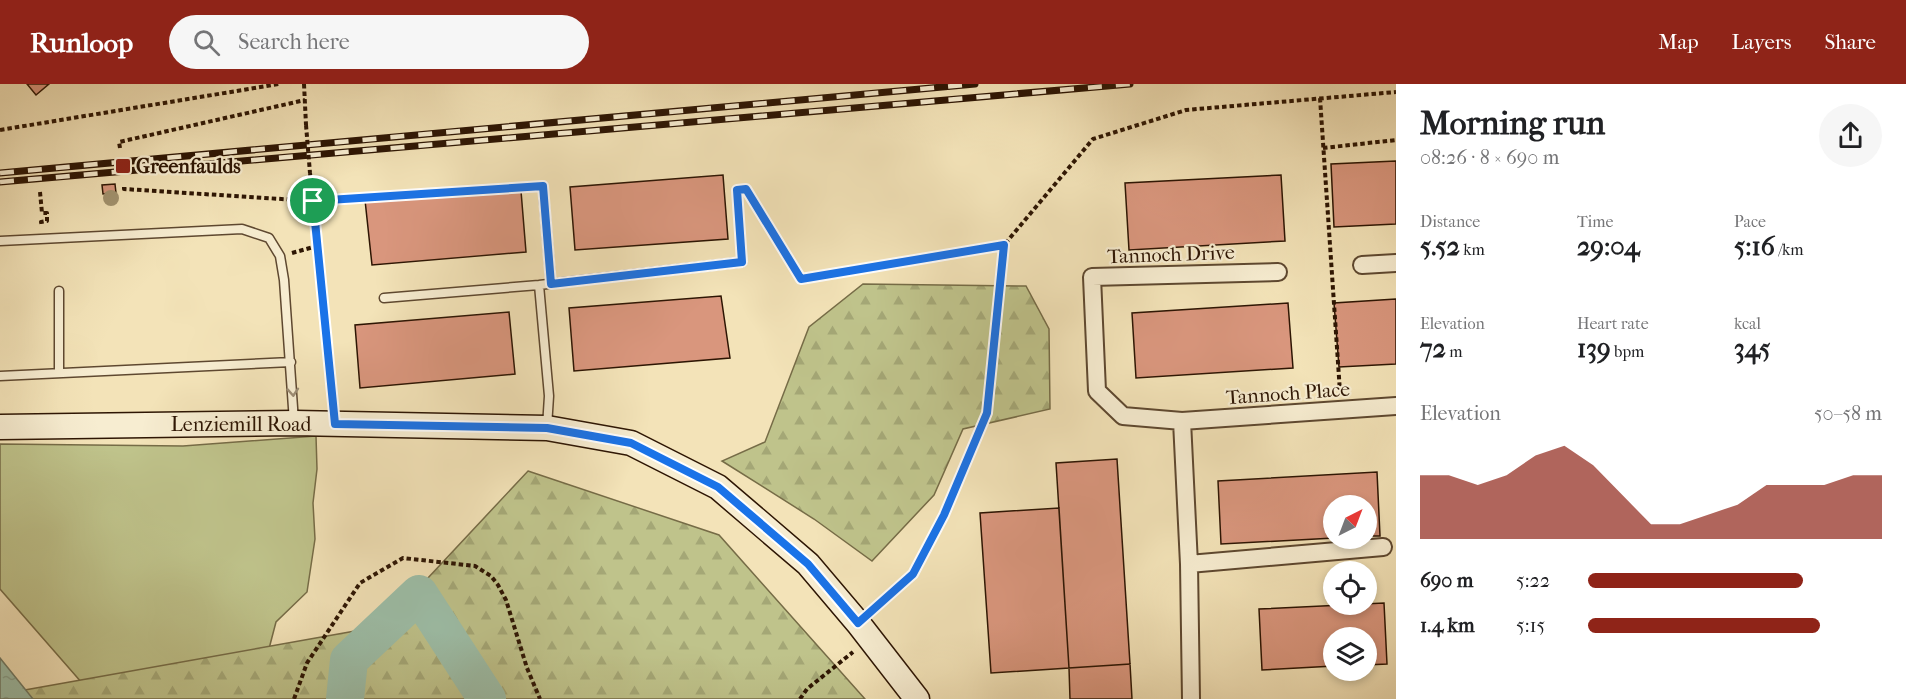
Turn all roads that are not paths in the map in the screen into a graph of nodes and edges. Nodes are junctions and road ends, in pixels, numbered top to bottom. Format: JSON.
{"nodes":[{"id":1,"x":544,"y":200,"type":"road end"},
{"id":2,"x":0,"y":241,"type":"edge"},
{"id":3,"x":742,"y":262,"type":"road end"},
{"id":4,"x":1396,"y":263,"type":"edge"},
{"id":5,"x":1362,"y":265,"type":"dead end"},
{"id":6,"x":1278,"y":272,"type":"dead end"},
{"id":7,"x":551,"y":284,"type":"junction"},
{"id":8,"x":539,"y":285,"type":"junction"},
{"id":9,"x":59,"y":291,"type":"dead end"},
{"id":10,"x":384,"y":298,"type":"dead end"},
{"id":11,"x":291,"y":362,"type":"junction"},
{"id":12,"x":59,"y":373,"type":"junction"},
{"id":13,"x":0,"y":376,"type":"edge"},
{"id":14,"x":1396,"y":406,"type":"edge"},
{"id":15,"x":1182,"y":421,"type":"junction"},
{"id":16,"x":295,"y":423,"type":"junction"},
{"id":17,"x":0,"y":426,"type":"edge"},
{"id":18,"x":547,"y":428,"type":"junction"},
{"id":19,"x":1383,"y":547,"type":"dead end"},
{"id":20,"x":1189,"y":564,"type":"junction"},
{"id":21,"x":917,"y":699,"type":"edge"},
{"id":22,"x":1191,"y":699,"type":"edge"}],
"edges":[{"from":1,"to":7,"type":"lane"},
{"from":2,"to":11,"type":"lane"},
{"from":3,"to":7,"type":"lane"},
{"from":4,"to":5,"type":"street"},
{"from":6,"to":15,"type":"street","name":"Tannoch Drive"},
{"from":7,"to":8,"type":"lane"},
{"from":8,"to":10,"type":"lane"},
{"from":8,"to":18,"type":"lane"},
{"from":9,"to":12,"type":"lane"},
{"from":11,"to":12,"type":"lane"},
{"from":11,"to":16,"type":"lane","one_way":true},
{"from":12,"to":13,"type":"lane"},
{"from":14,"to":15,"type":"street","name":"Tannoch Place"},
{"from":15,"to":20,"type":"street"},
{"from":16,"to":17,"type":"main road","name":"Lenziemill Road"},
{"from":16,"to":18,"type":"main road","name":"Lenziemill Road"},
{"from":18,"to":21,"type":"main road","name":"Lenziemill Road"},
{"from":19,"to":20,"type":"street"},
{"from":20,"to":22,"type":"street"}]}
